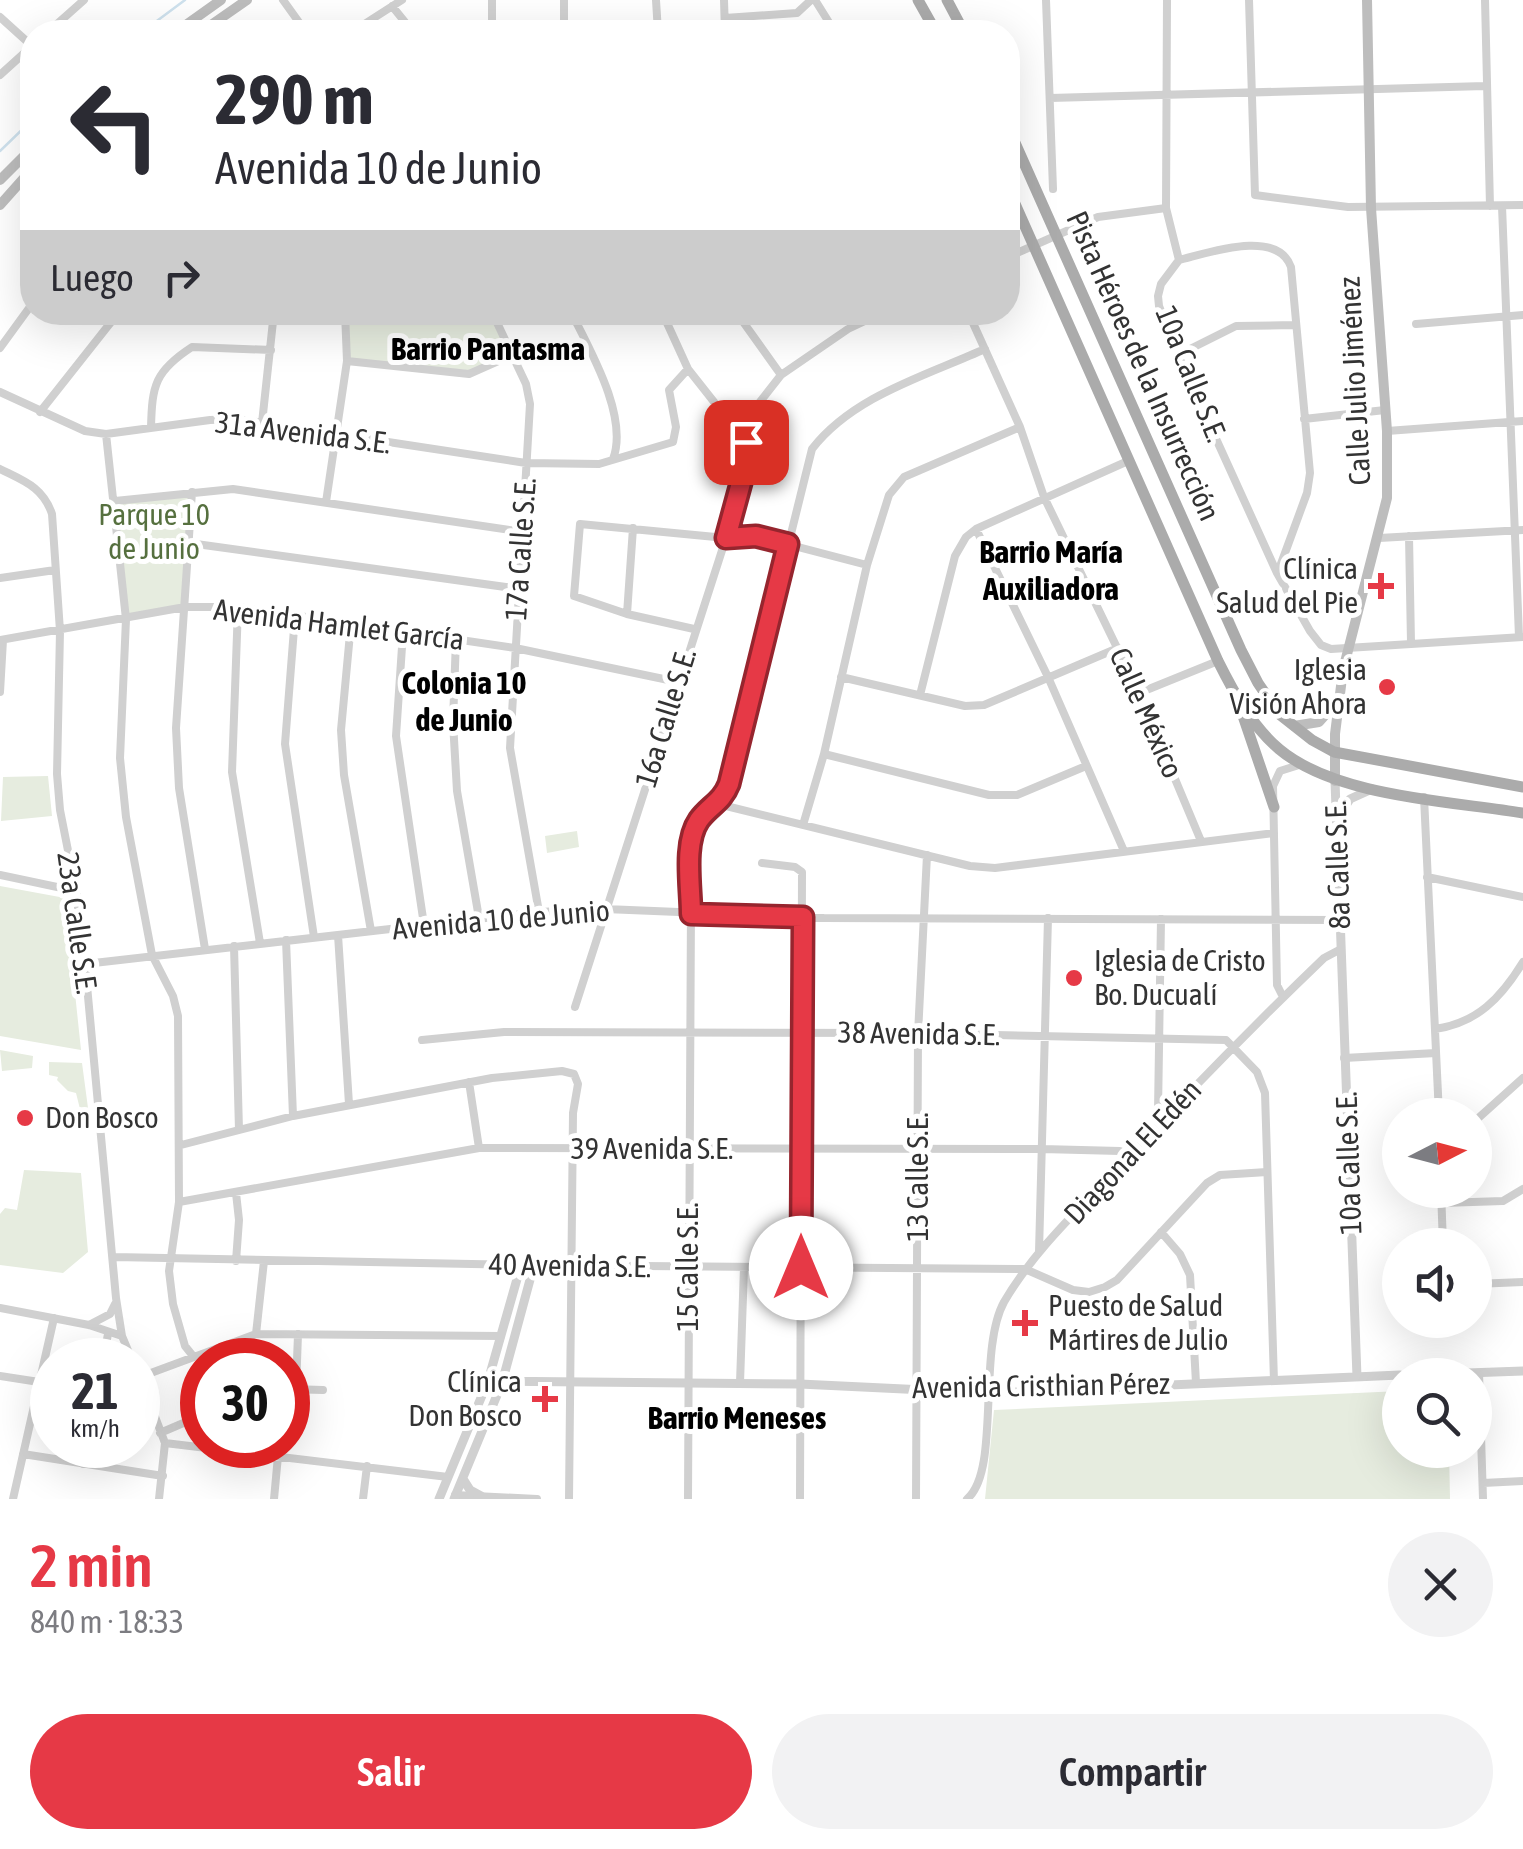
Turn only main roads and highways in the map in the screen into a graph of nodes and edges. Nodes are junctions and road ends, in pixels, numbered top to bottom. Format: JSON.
{"nodes":[{"id":1,"x":221,"y":0,"type":"edge"},
{"id":2,"x":247,"y":0,"type":"edge"},
{"id":3,"x":1367,"y":0,"type":"edge"},
{"id":4,"x":196,"y":20,"type":"edge"},
{"id":5,"x":218,"y":20,"type":"edge"},
{"id":6,"x":1020,"y":154,"type":"edge"},
{"id":7,"x":20,"y":160,"type":"edge"},
{"id":8,"x":0,"y":180,"type":"edge"},
{"id":9,"x":20,"y":182,"type":"edge"},
{"id":10,"x":0,"y":205,"type":"edge"},
{"id":11,"x":1020,"y":217,"type":"edge"},
{"id":12,"x":1236,"y":696,"type":"junction"},
{"id":13,"x":1338,"y":699,"type":"junction"},
{"id":14,"x":1294,"y":726,"type":"junction"},
{"id":15,"x":1334,"y":752,"type":"junction"},
{"id":16,"x":1335,"y":780,"type":"junction"},
{"id":17,"x":1523,"y":787,"type":"edge"},
{"id":18,"x":1274,"y":806,"type":"road end"},
{"id":19,"x":1523,"y":813,"type":"edge"}],
"edges":[{"from":1,"to":4,"type":"main road"},
{"from":2,"to":5,"type":"main road"},
{"from":3,"to":13,"type":"main road","name":"Calle Julio Jiménez"},
{"from":6,"to":14,"type":"main road","name":"Pista Héroes de la Insurrección"},
{"from":7,"to":8,"type":"main road"},
{"from":9,"to":10,"type":"main road"},
{"from":11,"to":12,"type":"main road","name":"Pista Héroes de la Insurrección"},
{"from":12,"to":16,"type":"main road","name":"Pista Héroes de la Insurrección"},
{"from":12,"to":18,"type":"main road"},
{"from":13,"to":14,"type":"main road"},
{"from":13,"to":15,"type":"main road","name":"Calle Julio Jiménez"},
{"from":14,"to":15,"type":"main road","name":"Pista Héroes de la Insurrección"},
{"from":15,"to":16,"type":"main road","name":"Calle Julio Jiménez"},
{"from":15,"to":17,"type":"main road","name":"Pista Héroes de la Insurrección"},
{"from":16,"to":19,"type":"main road","name":"Pista Héroes de la Insurrección"}]}
